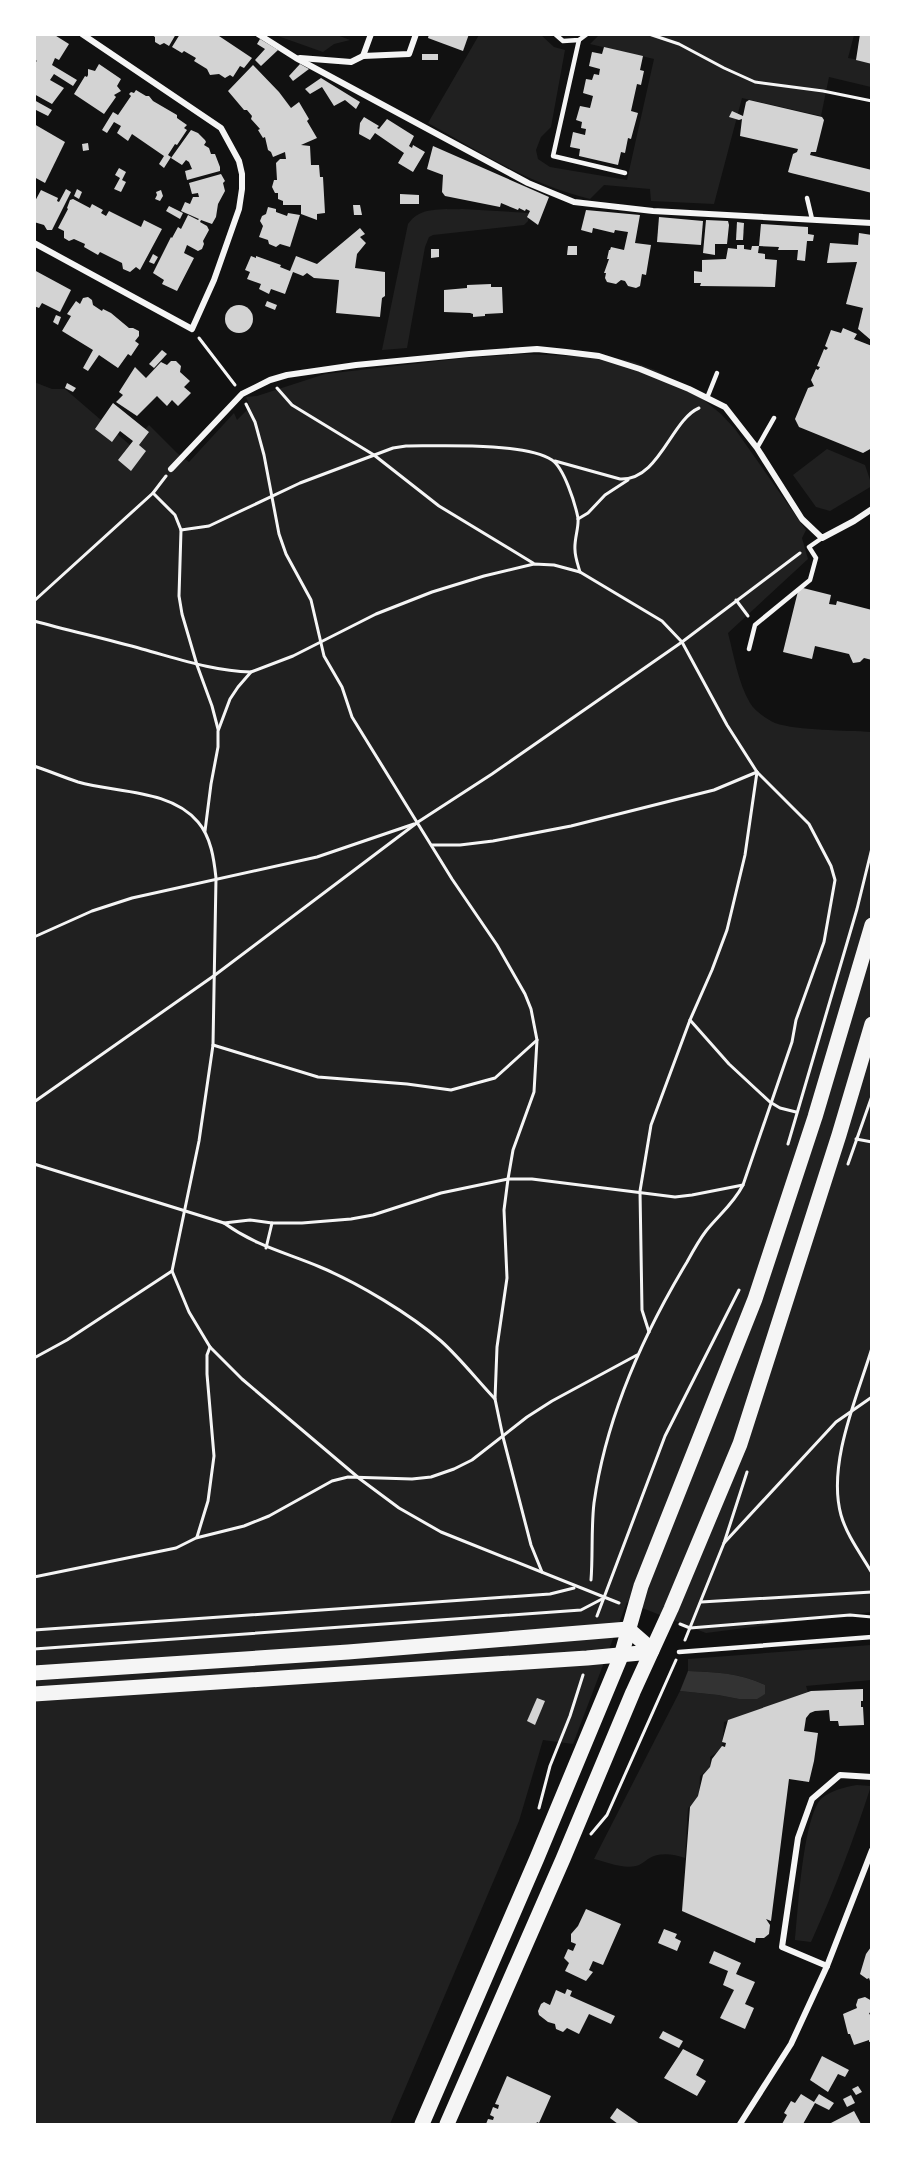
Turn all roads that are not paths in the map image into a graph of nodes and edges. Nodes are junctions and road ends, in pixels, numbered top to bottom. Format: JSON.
{"nodes":[{"id":1,"x":82,"y":34,"type":"edge"},
{"id":2,"x":258,"y":34,"type":"edge"},
{"id":3,"x":370,"y":34,"type":"edge"},
{"id":4,"x":416,"y":34,"type":"edge"},
{"id":5,"x":555,"y":34,"type":"edge"},
{"id":6,"x":587,"y":34,"type":"edge"},
{"id":7,"x":579,"y":40,"type":"junction"},
{"id":8,"x":363,"y":56,"type":"junction"},
{"id":9,"x":296,"y":58,"type":"junction"},
{"id":10,"x":626,"y":173,"type":"dead end"},
{"id":11,"x":807,"y":198,"type":"dead end"},
{"id":12,"x":812,"y":219,"type":"junction"},
{"id":13,"x":872,"y":223,"type":"edge"},
{"id":14,"x":34,"y":243,"type":"edge"},
{"id":15,"x":717,"y":373,"type":"dead end"},
{"id":16,"x":708,"y":399,"type":"junction"},
{"id":17,"x":774,"y":418,"type":"dead end"},
{"id":18,"x":757,"y":448,"type":"junction"},
{"id":19,"x":171,"y":469,"type":"road end"},
{"id":20,"x":872,"y":509,"type":"edge"},
{"id":21,"x":822,"y":538,"type":"junction"},
{"id":22,"x":813,"y":569,"type":"junction"},
{"id":23,"x":822,"y":571,"type":"dead end"},
{"id":24,"x":749,"y":649,"type":"dead end"},
{"id":25,"x":872,"y":925,"type":"edge"},
{"id":26,"x":872,"y":1024,"type":"edge"},
{"id":27,"x":628,"y":1629,"type":"junction"},
{"id":28,"x":872,"y":1637,"type":"edge"},
{"id":29,"x":652,"y":1651,"type":"junction"},
{"id":30,"x":679,"y":1652,"type":"road end"},
{"id":31,"x":621,"y":1656,"type":"junction"},
{"id":32,"x":34,"y":1673,"type":"edge"},
{"id":33,"x":34,"y":1694,"type":"edge"},
{"id":34,"x":872,"y":1777,"type":"edge"},
{"id":35,"x":872,"y":1850,"type":"edge"},
{"id":36,"x":827,"y":1966,"type":"junction"},
{"id":37,"x":422,"y":2124,"type":"edge"},
{"id":38,"x":447,"y":2124,"type":"edge"},
{"id":39,"x":740,"y":2124,"type":"edge"}],
"edges":[{"from":1,"to":14,"type":"street"},
{"from":2,"to":9,"type":"street"},
{"from":3,"to":8,"type":"street"},
{"from":4,"to":8,"type":"street"},
{"from":5,"to":7,"type":"lane"},
{"from":6,"to":7,"type":"lane"},
{"from":7,"to":10,"type":"lane"},
{"from":8,"to":9,"type":"street"},
{"from":9,"to":12,"type":"street"},
{"from":11,"to":12,"type":"lane"},
{"from":12,"to":13,"type":"street"},
{"from":15,"to":16,"type":"lane"},
{"from":16,"to":18,"type":"street"},
{"from":16,"to":19,"type":"street"},
{"from":17,"to":18,"type":"lane"},
{"from":18,"to":21,"type":"street"},
{"from":20,"to":21,"type":"street"},
{"from":21,"to":22,"type":"lane"},
{"from":22,"to":23,"type":"lane"},
{"from":22,"to":24,"type":"lane"},
{"from":25,"to":27,"type":"main road"},
{"from":26,"to":29,"type":"main road"},
{"from":27,"to":29,"type":"main road"},
{"from":27,"to":31,"type":"main road"},
{"from":27,"to":32,"type":"main road"},
{"from":28,"to":30,"type":"lane"},
{"from":29,"to":31,"type":"main road"},
{"from":29,"to":38,"type":"main road"},
{"from":31,"to":33,"type":"main road"},
{"from":31,"to":37,"type":"main road"},
{"from":34,"to":36,"type":"street"},
{"from":35,"to":36,"type":"street"},
{"from":36,"to":39,"type":"street"}]}
